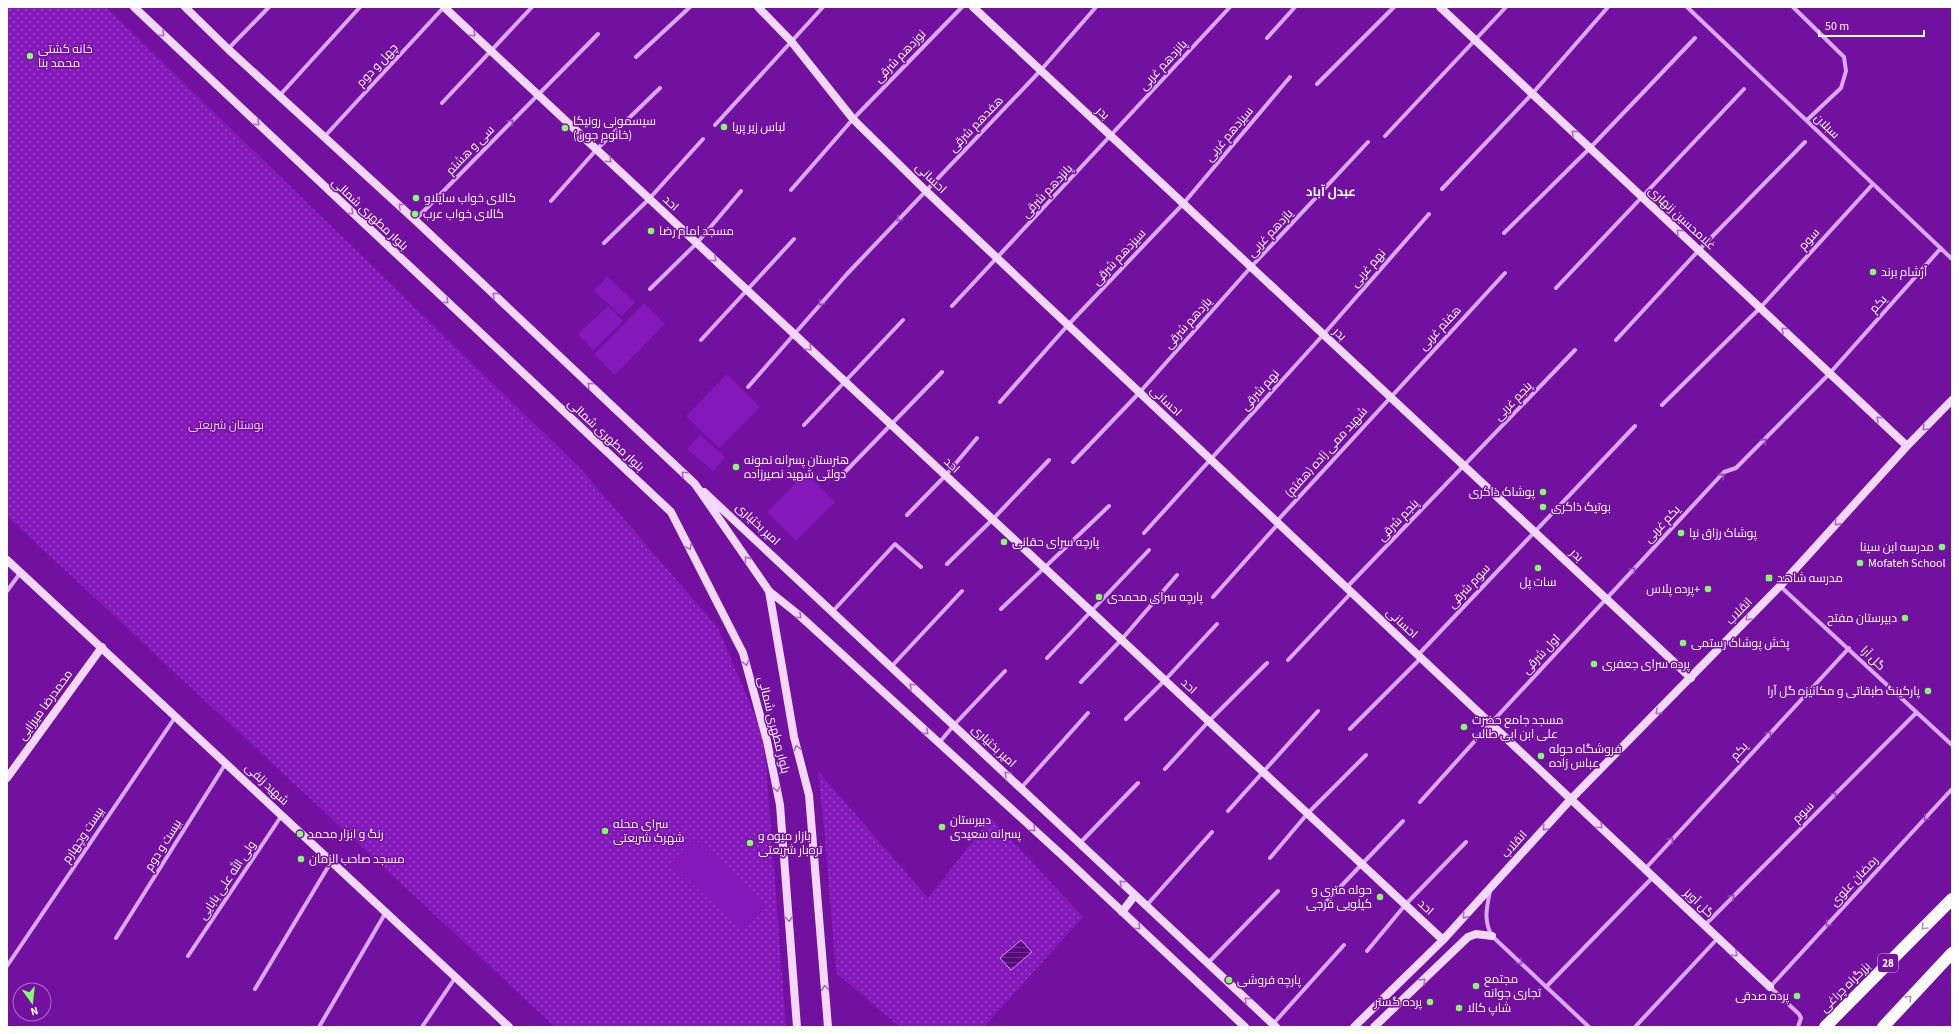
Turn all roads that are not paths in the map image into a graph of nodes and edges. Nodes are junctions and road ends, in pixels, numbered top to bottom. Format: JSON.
{"nodes":[{"id":1,"x":134,"y":7,"type":"edge"},
{"id":2,"x":185,"y":7,"type":"edge"},
{"id":3,"x":269,"y":7,"type":"edge"},
{"id":4,"x":360,"y":7,"type":"edge"},
{"id":5,"x":444,"y":7,"type":"edge"},
{"id":6,"x":532,"y":7,"type":"edge"},
{"id":7,"x":690,"y":7,"type":"edge"},
{"id":8,"x":758,"y":7,"type":"edge"},
{"id":9,"x":823,"y":7,"type":"edge"},
{"id":10,"x":962,"y":7,"type":"edge"},
{"id":11,"x":973,"y":7,"type":"edge"},
{"id":12,"x":1096,"y":7,"type":"edge"},
{"id":13,"x":1230,"y":7,"type":"edge"},
{"id":14,"x":1295,"y":7,"type":"edge"},
{"id":15,"x":1394,"y":7,"type":"edge"},
{"id":16,"x":1440,"y":7,"type":"edge"},
{"id":17,"x":1506,"y":7,"type":"edge"},
{"id":18,"x":1608,"y":7,"type":"edge"},
{"id":19,"x":1687,"y":7,"type":"edge"},
{"id":20,"x":1793,"y":7,"type":"edge"},
{"id":21,"x":598,"y":34,"type":"dead end"},
{"id":22,"x":1267,"y":38,"type":"dead end"},
{"id":23,"x":1695,"y":38,"type":"dead end"},
{"id":24,"x":1475,"y":40,"type":"junction"},
{"id":25,"x":791,"y":41,"type":"junction"},
{"id":26,"x":228,"y":49,"type":"junction"},
{"id":27,"x":491,"y":51,"type":"junction"},
{"id":28,"x":636,"y":57,"type":"dead end"},
{"id":29,"x":1041,"y":70,"type":"junction"},
{"id":30,"x":1290,"y":78,"type":"dead end"},
{"id":31,"x":1316,"y":84,"type":"dead end"},
{"id":32,"x":660,"y":88,"type":"dead end"},
{"id":33,"x":1744,"y":89,"type":"dead end"},
{"id":34,"x":538,"y":94,"type":"junction"},
{"id":35,"x":1532,"y":94,"type":"junction"},
{"id":36,"x":280,"y":95,"type":"junction"},
{"id":37,"x":442,"y":103,"type":"dead end"},
{"id":38,"x":853,"y":120,"type":"junction"},
{"id":39,"x":1807,"y":120,"type":"junction"},
{"id":40,"x":715,"y":125,"type":"dead end"},
{"id":41,"x":325,"y":136,"type":"junction"},
{"id":42,"x":1111,"y":136,"type":"junction"},
{"id":43,"x":1385,"y":136,"type":"dead end"},
{"id":44,"x":703,"y":139,"type":"dead end"},
{"id":45,"x":1368,"y":142,"type":"dead end"},
{"id":46,"x":1805,"y":142,"type":"dead end"},
{"id":47,"x":1590,"y":148,"type":"junction"},
{"id":48,"x":597,"y":149,"type":"junction"},
{"id":49,"x":1874,"y":184,"type":"junction"},
{"id":50,"x":1442,"y":189,"type":"dead end"},
{"id":51,"x":791,"y":190,"type":"dead end"},
{"id":52,"x":741,"y":191,"type":"dead end"},
{"id":53,"x":926,"y":191,"type":"junction"},
{"id":54,"x":1642,"y":197,"type":"junction"},
{"id":55,"x":649,"y":199,"type":"junction"},
{"id":56,"x":551,"y":201,"type":"dead end"},
{"id":57,"x":1183,"y":204,"type":"junction"},
{"id":58,"x":1429,"y":214,"type":"dead end"},
{"id":59,"x":415,"y":220,"type":"junction"},
{"id":60,"x":1504,"y":233,"type":"dead end"},
{"id":61,"x":794,"y":239,"type":"dead end"},
{"id":62,"x":604,"y":243,"type":"dead end"},
{"id":63,"x":697,"y":243,"type":"junction"},
{"id":64,"x":1941,"y":248,"type":"junction"},
{"id":65,"x":1699,"y":250,"type":"junction"},
{"id":66,"x":998,"y":258,"type":"junction"},
{"id":67,"x":1952,"y":258,"type":"edge"},
{"id":68,"x":1251,"y":267,"type":"junction"},
{"id":69,"x":1505,"y":273,"type":"dead end"},
{"id":70,"x":1556,"y":288,"type":"dead end"},
{"id":71,"x":650,"y":289,"type":"dead end"},
{"id":72,"x":748,"y":290,"type":"junction"},
{"id":73,"x":952,"y":306,"type":"dead end"},
{"id":74,"x":1760,"y":308,"type":"junction"},
{"id":75,"x":903,"y":320,"type":"dead end"},
{"id":76,"x":1068,"y":325,"type":"junction"},
{"id":77,"x":794,"y":334,"type":"junction"},
{"id":78,"x":1323,"y":334,"type":"junction"},
{"id":79,"x":701,"y":340,"type":"dead end"},
{"id":80,"x":1616,"y":340,"type":"dead end"},
{"id":81,"x":1575,"y":350,"type":"dead end"},
{"id":82,"x":942,"y":372,"type":"dead end"},
{"id":83,"x":1830,"y":373,"type":"junction"},
{"id":84,"x":846,"y":382,"type":"junction"},
{"id":85,"x":748,"y":387,"type":"dead end"},
{"id":86,"x":1140,"y":392,"type":"junction"},
{"id":87,"x":1390,"y":397,"type":"junction"},
{"id":88,"x":1952,"y":400,"type":"edge"},
{"id":89,"x":1000,"y":402,"type":"dead end"},
{"id":90,"x":1662,"y":405,"type":"dead end"},
{"id":91,"x":891,"y":424,"type":"junction"},
{"id":92,"x":804,"y":425,"type":"dead end"},
{"id":93,"x":1635,"y":426,"type":"dead end"},
{"id":94,"x":978,"y":438,"type":"dead end"},
{"id":95,"x":1907,"y":446,"type":"junction"},
{"id":96,"x":1211,"y":459,"type":"junction"},
{"id":97,"x":1049,"y":460,"type":"dead end"},
{"id":98,"x":1072,"y":462,"type":"dead end"},
{"id":99,"x":1464,"y":466,"type":"junction"},
{"id":100,"x":1736,"y":468,"type":"joint"},
{"id":101,"x":845,"y":472,"type":"dead end"},
{"id":102,"x":946,"y":476,"type":"junction"},
{"id":103,"x":695,"y":484,"type":"junction"},
{"id":104,"x":1108,"y":506,"type":"dead end"},
{"id":105,"x":907,"y":515,"type":"dead end"},
{"id":106,"x":993,"y":519,"type":"junction"},
{"id":107,"x":1278,"y":522,"type":"junction"},
{"id":108,"x":1534,"y":532,"type":"junction"},
{"id":109,"x":1144,"y":533,"type":"dead end"},
{"id":110,"x":1149,"y":550,"type":"dead end"},
{"id":111,"x":7,"y":560,"type":"edge"},
{"id":112,"x":947,"y":564,"type":"dead end"},
{"id":113,"x":920,"y":567,"type":"dead end"},
{"id":114,"x":1045,"y":568,"type":"junction"},
{"id":115,"x":21,"y":572,"type":"junction"},
{"id":116,"x":1177,"y":575,"type":"dead end"},
{"id":117,"x":1780,"y":586,"type":"junction"},
{"id":118,"x":1350,"y":590,"type":"junction"},
{"id":119,"x":7,"y":591,"type":"edge"},
{"id":120,"x":769,"y":591,"type":"junction"},
{"id":121,"x":962,"y":591,"type":"dead end"},
{"id":122,"x":1213,"y":597,"type":"dead end"},
{"id":123,"x":1606,"y":598,"type":"junction"},
{"id":124,"x":1001,"y":609,"type":"dead end"},
{"id":125,"x":833,"y":612,"type":"junction"},
{"id":126,"x":1092,"y":612,"type":"junction"},
{"id":127,"x":1217,"y":624,"type":"dead end"},
{"id":128,"x":1122,"y":639,"type":"junction"},
{"id":129,"x":102,"y":647,"type":"junction"},
{"id":130,"x":1849,"y":648,"type":"junction"},
{"id":131,"x":1420,"y":656,"type":"junction"},
{"id":132,"x":1047,"y":658,"type":"dead end"},
{"id":133,"x":1288,"y":660,"type":"dead end"},
{"id":134,"x":1267,"y":663,"type":"dead end"},
{"id":135,"x":892,"y":666,"type":"junction"},
{"id":136,"x":1006,"y":671,"type":"dead end"},
{"id":137,"x":1691,"y":678,"type":"junction"},
{"id":138,"x":1165,"y":680,"type":"junction"},
{"id":139,"x":1081,"y":682,"type":"dead end"},
{"id":140,"x":1318,"y":712,"type":"dead end"},
{"id":141,"x":1088,"y":713,"type":"dead end"},
{"id":142,"x":1916,"y":713,"type":"junction"},
{"id":143,"x":176,"y":715,"type":"junction"},
{"id":144,"x":1126,"y":719,"type":"dead end"},
{"id":145,"x":1209,"y":721,"type":"junction"},
{"id":146,"x":1491,"y":723,"type":"junction"},
{"id":147,"x":954,"y":725,"type":"junction"},
{"id":148,"x":1350,"y":729,"type":"dead end"},
{"id":149,"x":939,"y":743,"type":"junction"},
{"id":150,"x":1952,"y":745,"type":"edge"},
{"id":151,"x":1366,"y":755,"type":"dead end"},
{"id":152,"x":227,"y":763,"type":"junction"},
{"id":153,"x":1165,"y":769,"type":"dead end"},
{"id":154,"x":1262,"y":771,"type":"junction"},
{"id":155,"x":7,"y":778,"type":"edge"},
{"id":156,"x":1138,"y":783,"type":"dead end"},
{"id":157,"x":1021,"y":788,"type":"junction"},
{"id":158,"x":1952,"y":789,"type":"edge"},
{"id":159,"x":1571,"y":799,"type":"junction"},
{"id":160,"x":1420,"y":802,"type":"dead end"},
{"id":161,"x":1228,"y":811,"type":"dead end"},
{"id":162,"x":1308,"y":813,"type":"junction"},
{"id":163,"x":282,"y":815,"type":"junction"},
{"id":164,"x":1403,"y":821,"type":"dead end"},
{"id":165,"x":1212,"y":832,"type":"dead end"},
{"id":166,"x":1466,"y":842,"type":"dead end"},
{"id":167,"x":1080,"y":843,"type":"junction"},
{"id":168,"x":1270,"y":858,"type":"dead end"},
{"id":169,"x":332,"y":861,"type":"junction"},
{"id":170,"x":1362,"y":863,"type":"junction"},
{"id":171,"x":1645,"y":869,"type":"junction"},
{"id":172,"x":1654,"y":877,"type":"junction"},
{"id":173,"x":1491,"y":887,"type":"junction"},
{"id":174,"x":1278,"y":891,"type":"dead end"},
{"id":175,"x":1135,"y":895,"type":"junction"},
{"id":176,"x":1952,"y":900,"type":"edge"},
{"id":177,"x":1325,"y":903,"type":"dead end"},
{"id":178,"x":1406,"y":904,"type":"junction"},
{"id":179,"x":1146,"y":906,"type":"junction"},
{"id":180,"x":386,"y":912,"type":"junction"},
{"id":181,"x":1122,"y":912,"type":"junction"},
{"id":182,"x":1705,"y":925,"type":"junction"},
{"id":183,"x":1492,"y":936,"type":"junction"},
{"id":184,"x":116,"y":938,"type":"dead end"},
{"id":185,"x":1719,"y":938,"type":"junction"},
{"id":186,"x":1443,"y":940,"type":"junction"},
{"id":187,"x":1344,"y":945,"type":"dead end"},
{"id":188,"x":1367,"y":951,"type":"dead end"},
{"id":189,"x":1952,"y":953,"type":"edge"},
{"id":190,"x":188,"y":956,"type":"dead end"},
{"id":191,"x":1208,"y":964,"type":"junction"},
{"id":192,"x":7,"y":966,"type":"edge"},
{"id":193,"x":456,"y":977,"type":"junction"},
{"id":194,"x":1546,"y":987,"type":"junction"},
{"id":195,"x":1770,"y":987,"type":"junction"},
{"id":196,"x":255,"y":989,"type":"dead end"},
{"id":197,"x":1274,"y":1026,"type":"edge"},
{"id":198,"x":319,"y":1027,"type":"edge"},
{"id":199,"x":422,"y":1027,"type":"edge"},
{"id":200,"x":509,"y":1027,"type":"edge"},
{"id":201,"x":797,"y":1027,"type":"edge"},
{"id":202,"x":828,"y":1027,"type":"edge"},
{"id":203,"x":1245,"y":1027,"type":"edge"},
{"id":204,"x":1354,"y":1027,"type":"edge"},
{"id":205,"x":1374,"y":1027,"type":"edge"},
{"id":206,"x":1589,"y":1027,"type":"edge"},
{"id":207,"x":1635,"y":1027,"type":"edge"},
{"id":208,"x":1798,"y":1027,"type":"edge"},
{"id":209,"x":1825,"y":1027,"type":"edge"},
{"id":210,"x":1883,"y":1027,"type":"edge"}],
"edges":[{"from":1,"to":201,"type":"street","name":"بلوار مطهری شمالی","one_way":true},
{"from":2,"to":26,"type":"street","name":"بلوار مطهری شمالی"},
{"from":3,"to":26,"type":"street"},
{"from":4,"to":36,"type":"street"},
{"from":5,"to":27,"type":"street","name":"احد","one_way":true},
{"from":5,"to":41,"type":"street","name":"چهل و دوم"},
{"from":6,"to":27,"type":"street"},
{"from":7,"to":28,"type":"street"},
{"from":8,"to":25,"type":"street","name":"احسانی"},
{"from":9,"to":25,"type":"street"},
{"from":10,"to":38,"type":"street","name":"نوزدهم شرقی"},
{"from":11,"to":29,"type":"street","name":"بدر"},
{"from":12,"to":29,"type":"street","name":"هفدهم شرقی"},
{"from":13,"to":42,"type":"street","name":"پانزدهم غربی"},
{"from":14,"to":22,"type":"street"},
{"from":15,"to":31,"type":"street"},
{"from":16,"to":24,"type":"street","name":"غلامحسین زنهاری"},
{"from":17,"to":24,"type":"street"},
{"from":18,"to":35,"type":"street"},
{"from":19,"to":39,"type":"street","name":"سبلان"},
{"from":20,"to":39,"type":"street"},
{"from":21,"to":34,"type":"street","name":"سی و هشتم"},
{"from":23,"to":47,"type":"street"},
{"from":24,"to":35,"type":"street","name":"غلامحسین زنهاری"},
{"from":24,"to":43,"type":"street"},
{"from":25,"to":38,"type":"street","name":"احسانی"},
{"from":25,"to":40,"type":"street"},
{"from":26,"to":36,"type":"street","name":"بلوار مطهری شمالی"},
{"from":27,"to":34,"type":"street","name":"احد"},
{"from":27,"to":37,"type":"street"},
{"from":29,"to":42,"type":"street","name":"بدر"},
{"from":29,"to":53,"type":"street","name":"هفدهم شرقی"},
{"from":30,"to":57,"type":"street","name":"سیزدهم غربی"},
{"from":32,"to":48,"type":"street"},
{"from":33,"to":54,"type":"street"},
{"from":34,"to":48,"type":"street","name":"احد"},
{"from":59,"to":34,"type":"street","name":"سی و هشتم","one_way":true},
{"from":47,"to":35,"type":"street","name":"غلامحسین زنهاری","one_way":true},
{"from":35,"to":50,"type":"street"},
{"from":36,"to":41,"type":"street","name":"بلوار مطهری شمالی"},
{"from":38,"to":51,"type":"street","name":"نوزدهم شرقی"},
{"from":38,"to":53,"type":"street","name":"احسانی"},
{"from":39,"to":49,"type":"street","name":"سبلان"},
{"from":59,"to":41,"type":"street","name":"بلوار مطهری شمالی","one_way":true},
{"from":42,"to":57,"type":"street","name":"بدر"},
{"from":42,"to":66,"type":"street","name":"پانزدهم شرقی"},
{"from":44,"to":55,"type":"street"},
{"from":45,"to":68,"type":"street","name":"یازدهم غربی"},
{"from":46,"to":65,"type":"street"},
{"from":47,"to":54,"type":"street","name":"غلامحسین زنهاری"},
{"from":47,"to":60,"type":"street"},
{"from":48,"to":55,"type":"street","name":"احد","one_way":true},
{"from":48,"to":56,"type":"street"},
{"from":49,"to":64,"type":"street","name":"سبلان"},
{"from":49,"to":74,"type":"street","name":"سوم"},
{"from":52,"to":63,"type":"street"},
{"from":53,"to":66,"type":"street","name":"احسانی"},
{"from":53,"to":77,"type":"street","name":"هفدهم شرقی","one_way":true},
{"from":65,"to":54,"type":"street","name":"غلامحسین زنهاری","one_way":true},
{"from":54,"to":70,"type":"street"},
{"from":55,"to":62,"type":"street"},
{"from":55,"to":63,"type":"street","name":"احد"},
{"from":57,"to":68,"type":"street","name":"بدر"},
{"from":57,"to":76,"type":"street","name":"سیزدهم شرقی"},
{"from":58,"to":78,"type":"street","name":"نهم غربی"},
{"from":103,"to":59,"type":"street","name":"بلوار مطهری شمالی","one_way":true},
{"from":61,"to":72,"type":"street"},
{"from":63,"to":71,"type":"street"},
{"from":63,"to":72,"type":"street","name":"احد","one_way":true},
{"from":64,"to":67,"type":"street","name":"سبلان"},
{"from":64,"to":83,"type":"street","name":"یکم"},
{"from":65,"to":74,"type":"street","name":"غلامحسین زنهاری"},
{"from":65,"to":80,"type":"street"},
{"from":66,"to":73,"type":"street","name":"پانزدهم شرقی"},
{"from":66,"to":76,"type":"street","name":"احسانی"},
{"from":68,"to":78,"type":"street","name":"بدر"},
{"from":68,"to":86,"type":"street","name":"یازدهم شرقی"},
{"from":69,"to":87,"type":"street","name":"هفتم غربی"},
{"from":72,"to":77,"type":"street","name":"احد"},
{"from":72,"to":79,"type":"street"},
{"from":83,"to":74,"type":"street","name":"غلامحسین زنهاری","one_way":true},
{"from":74,"to":90,"type":"street","name":"سوم"},
{"from":75,"to":84,"type":"street"},
{"from":76,"to":86,"type":"street","name":"احسانی"},
{"from":76,"to":89,"type":"street","name":"سیزدهم شرقی"},
{"from":77,"to":84,"type":"street","name":"احد","one_way":true},
{"from":77,"to":85,"type":"street","name":"هفدهم شرقی"},
{"from":78,"to":87,"type":"street","name":"بدر"},
{"from":78,"to":96,"type":"street","name":"نهم شرقی"},
{"from":81,"to":99,"type":"street","name":"پنجم غربی"},
{"from":82,"to":91,"type":"street"},
{"from":95,"to":83,"type":"street","name":"غلامحسین زنهاری","one_way":true},
{"from":100,"to":83,"type":"street","name":"یکم","one_way":true},
{"from":84,"to":91,"type":"street","name":"احد"},
{"from":84,"to":92,"type":"street"},
{"from":86,"to":96,"type":"street","name":"احسانی"},
{"from":86,"to":98,"type":"street","name":"یازدهم شرقی"},
{"from":87,"to":99,"type":"street","name":"بدر"},
{"from":87,"to":107,"type":"street","name":"شهید ممی زاده (هفتم)"},
{"from":88,"to":95,"type":"street","name":"انقلاب","one_way":true},
{"from":91,"to":101,"type":"street"},
{"from":91,"to":102,"type":"street","name":"احد"},
{"from":93,"to":108,"type":"street","name":"سوم شرقی"},
{"from":94,"to":102,"type":"street"},
{"from":95,"to":117,"type":"street","name":"انقلاب","one_way":true},
{"from":96,"to":107,"type":"street","name":"احسانی"},
{"from":96,"to":109,"type":"street","name":"نهم شرقی"},
{"from":97,"to":106,"type":"street"},
{"from":99,"to":108,"type":"street","name":"بدر"},
{"from":99,"to":118,"type":"street","name":"پنجم شرقی"},
{"from":123,"to":100,"type":"street","name":"یکم غربی","one_way":true},
{"from":102,"to":105,"type":"street"},
{"from":102,"to":106,"type":"street","name":"احد"},
{"from":120,"to":103,"type":"street","name":"بلوار مطهری شمالی","one_way":true},
{"from":103,"to":125,"type":"street","name":"امیر بختیاری"},
{"from":104,"to":114,"type":"street"},
{"from":106,"to":112,"type":"street"},
{"from":106,"to":114,"type":"street","name":"احد"},
{"from":107,"to":118,"type":"street","name":"احسانی"},
{"from":107,"to":122,"type":"street","name":"شهید ممی زاده (هفتم)"},
{"from":108,"to":123,"type":"street","name":"بدر"},
{"from":108,"to":131,"type":"street","name":"سوم شرقی"},
{"from":110,"to":126,"type":"street"},
{"from":111,"to":115,"type":"street","name":"شهید زلفی"},
{"from":113,"to":125,"type":"street"},
{"from":114,"to":124,"type":"street"},
{"from":114,"to":126,"type":"street","name":"احد"},
{"from":115,"to":119,"type":"street"},
{"from":115,"to":129,"type":"street","name":"شهید زلفی"},
{"from":116,"to":128,"type":"street"},
{"from":117,"to":130,"type":"street","name":"گل آرا"},
{"from":117,"to":137,"type":"street","name":"انقلاب","one_way":true},
{"from":118,"to":131,"type":"street","name":"احسانی"},
{"from":118,"to":133,"type":"street","name":"پنجم شرقی"},
{"from":120,"to":149,"type":"street","one_way":true},
{"from":202,"to":120,"type":"street","name":"بلوار مطهری شمالی","one_way":true},
{"from":121,"to":135,"type":"street"},
{"from":123,"to":137,"type":"street","name":"بدر"},
{"from":123,"to":146,"type":"street","name":"اول شرقی"},
{"from":125,"to":135,"type":"street","name":"امیر بختیاری"},
{"from":126,"to":128,"type":"street","name":"احد"},
{"from":126,"to":132,"type":"street"},
{"from":127,"to":138,"type":"street"},
{"from":128,"to":138,"type":"street","name":"احد"},
{"from":128,"to":139,"type":"street"},
{"from":129,"to":143,"type":"street","name":"شهید زلفی"},
{"from":129,"to":155,"type":"street","name":"محمدرضا میرزایی"},
{"from":130,"to":142,"type":"street","name":"گل آرا"},
{"from":171,"to":130,"type":"street","name":"یکم","one_way":true},
{"from":131,"to":146,"type":"street","name":"احسانی"},
{"from":131,"to":148,"type":"street","name":"سوم شرقی"},
{"from":134,"to":145,"type":"street"},
{"from":147,"to":135,"type":"street","name":"امیر بختیاری","one_way":true},
{"from":136,"to":147,"type":"street"},
{"from":137,"to":159,"type":"street","name":"انقلاب","one_way":true},
{"from":138,"to":144,"type":"street"},
{"from":138,"to":145,"type":"street","name":"احد"},
{"from":140,"to":154,"type":"street"},
{"from":141,"to":157,"type":"street"},
{"from":142,"to":150,"type":"street","name":"گل آرا"},
{"from":182,"to":142,"type":"street","name":"سوم","one_way":true},
{"from":143,"to":152,"type":"street","name":"شهید زلفی"},
{"from":143,"to":192,"type":"street","name":"بیست وچهارم"},
{"from":145,"to":153,"type":"street"},
{"from":145,"to":154,"type":"street","name":"احد"},
{"from":146,"to":159,"type":"street","name":"احسانی"},
{"from":146,"to":160,"type":"street","name":"اول شرقی"},
{"from":147,"to":149,"type":"street"},
{"from":157,"to":147,"type":"street","name":"امیر بختیاری","one_way":true},
{"from":149,"to":181,"type":"street","one_way":true},
{"from":151,"to":162,"type":"street"},
{"from":152,"to":163,"type":"street","name":"شهید زلفی"},
{"from":152,"to":184,"type":"street","name":"بیست و دوم"},
{"from":154,"to":161,"type":"street"},
{"from":154,"to":162,"type":"street","name":"احد"},
{"from":156,"to":167,"type":"street"},
{"from":157,"to":167,"type":"street","name":"امیر بختیاری"},
{"from":158,"to":195,"type":"street","name":"رمضان علوی","one_way":true},
{"from":159,"to":171,"type":"street","name":"گل آویز","one_way":true},
{"from":159,"to":173,"type":"street","name":"انقلاب","one_way":true},
{"from":162,"to":168,"type":"street"},
{"from":162,"to":170,"type":"street","name":"احد"},
{"from":163,"to":169,"type":"street","name":"شهید زلفی"},
{"from":163,"to":190,"type":"street","name":"ولی الله علی‌ بابایی"},
{"from":164,"to":170,"type":"street"},
{"from":165,"to":179,"type":"street"},
{"from":166,"to":178,"type":"street"},
{"from":175,"to":167,"type":"street","name":"امیر بختیاری","one_way":true},
{"from":169,"to":180,"type":"street","name":"شهید زلفی"},
{"from":169,"to":196,"type":"street"},
{"from":170,"to":177,"type":"street"},
{"from":170,"to":178,"type":"street","name":"احد"},
{"from":171,"to":172,"type":"street","name":"گل آویز"},
{"from":172,"to":182,"type":"street","name":"گل آویز"},
{"from":172,"to":194,"type":"street"},
{"from":173,"to":183,"type":"street"},
{"from":173,"to":186,"type":"street","name":"انقلاب","one_way":true},
{"from":174,"to":191,"type":"street"},
{"from":175,"to":179,"type":"street","name":"امیر بختیاری"},
{"from":175,"to":181,"type":"street"},
{"from":176,"to":209,"type":"highway","name":"بزرگراه چراغی","number":"28","one_way":true},
{"from":178,"to":186,"type":"street","name":"احد"},
{"from":178,"to":188,"type":"street"},
{"from":179,"to":191,"type":"street","name":"امیر بختیاری"},
{"from":180,"to":193,"type":"street","name":"شهید زلفی"},
{"from":180,"to":198,"type":"street"},
{"from":181,"to":203,"type":"street","one_way":true},
{"from":182,"to":185,"type":"street","name":"گل آویز"},
{"from":183,"to":194,"type":"street","one_way":true},
{"from":205,"to":183,"type":"street","one_way":true},
{"from":185,"to":195,"type":"street","name":"گل آویز","one_way":true},
{"from":185,"to":207,"type":"street"},
{"from":186,"to":204,"type":"street","name":"انقلاب"},
{"from":187,"to":197,"type":"street"},
{"from":210,"to":189,"type":"highway","one_way":true},
{"from":197,"to":191,"type":"street","name":"امیر بختیاری","one_way":true},
{"from":193,"to":199,"type":"street"},
{"from":193,"to":200,"type":"street","name":"شهید زلفی"},
{"from":194,"to":206,"type":"street"},
{"from":195,"to":208,"type":"street","name":"گل آویز"}]}
